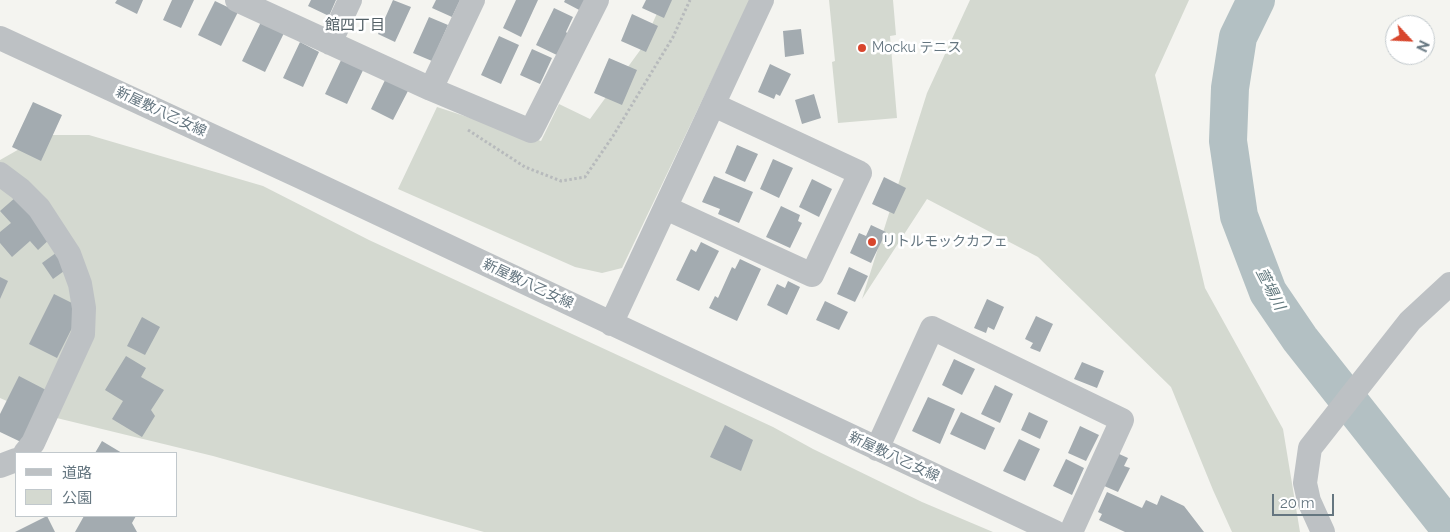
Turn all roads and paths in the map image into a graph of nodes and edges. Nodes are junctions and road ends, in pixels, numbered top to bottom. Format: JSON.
{"nodes":[{"id":1,"x":237,"y":0,"type":"edge"},
{"id":2,"x":350,"y":0,"type":"edge"},
{"id":3,"x":473,"y":0,"type":"edge"},
{"id":4,"x":597,"y":0,"type":"edge"},
{"id":5,"x":690,"y":0,"type":"edge"},
{"id":6,"x":762,"y":0,"type":"edge"},
{"id":7,"x":0,"y":38,"type":"edge"},
{"id":8,"x":330,"y":43,"type":"junction"},
{"id":9,"x":432,"y":90,"type":"junction"},
{"id":10,"x":714,"y":104,"type":"junction"},
{"id":11,"x":460,"y":125,"type":"dead end"},
{"id":12,"x":0,"y":174,"type":"edge"},
{"id":13,"x":666,"y":208,"type":"junction"},
{"id":14,"x":1450,"y":284,"type":"edge"},
{"id":15,"x":611,"y":324,"type":"junction"},
{"id":16,"x":877,"y":449,"type":"junction"},
{"id":17,"x":26,"y":452,"type":"edge"},
{"id":18,"x":15,"y":460,"type":"edge"},
{"id":19,"x":0,"y":466,"type":"edge"},
{"id":20,"x":1055,"y":532,"type":"edge"},
{"id":21,"x":1071,"y":532,"type":"edge"},
{"id":22,"x":1323,"y":532,"type":"edge"}],
"edges":[{"from":1,"to":8,"type":"street"},
{"from":2,"to":8,"type":"street"},
{"from":3,"to":9,"type":"street"},
{"from":4,"to":9,"type":"street"},
{"from":5,"to":11,"type":"path"},
{"from":6,"to":10,"type":"street"},
{"from":7,"to":15,"type":"street","name":"新屋敷八乙女線"},
{"from":8,"to":9,"type":"street"},
{"from":10,"to":13,"type":"street"},
{"from":10,"to":13,"type":"street"},
{"from":12,"to":17,"type":"street"},
{"from":13,"to":15,"type":"street"},
{"from":14,"to":22,"type":"street"},
{"from":15,"to":16,"type":"street","name":"新屋敷八乙女線"},
{"from":16,"to":20,"type":"street","name":"新屋敷八乙女線"},
{"from":16,"to":21,"type":"street"},
{"from":18,"to":19,"type":"street"}]}
